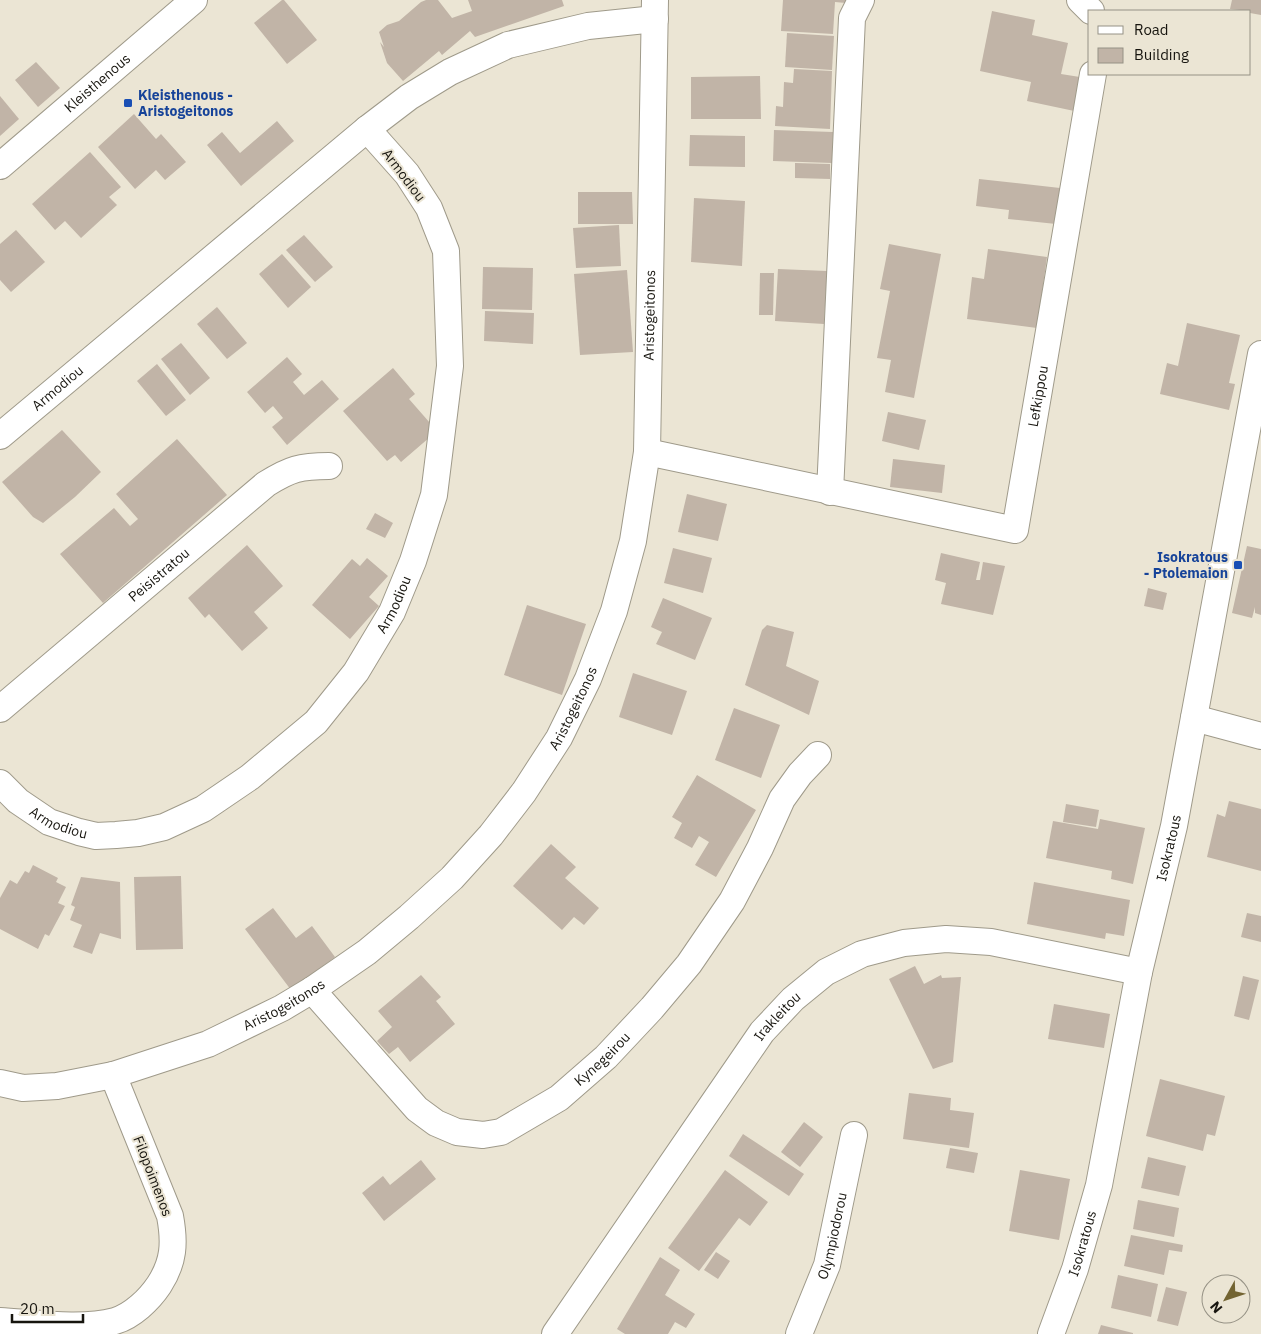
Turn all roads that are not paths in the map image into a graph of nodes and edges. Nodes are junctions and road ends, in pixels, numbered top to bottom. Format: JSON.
{"nodes":[{"id":1,"x":861,"y":0,"type":"edge"},
{"id":2,"x":1080,"y":0,"type":"edge"},
{"id":3,"x":179,"y":5,"type":"edge"},
{"id":4,"x":655,"y":9,"type":"edge"},
{"id":5,"x":1090,"y":10,"type":"edge"},
{"id":6,"x":1093,"y":75,"type":"edge"},
{"id":7,"x":368,"y":129,"type":"junction"},
{"id":8,"x":0,"y":166,"type":"edge"},
{"id":9,"x":1261,"y":354,"type":"edge"},
{"id":10,"x":0,"y":436,"type":"edge"},
{"id":11,"x":647,"y":452,"type":"junction"},
{"id":12,"x":329,"y":466,"type":"dead end"},
{"id":13,"x":830,"y":492,"type":"junction"},
{"id":14,"x":0,"y":709,"type":"edge"},
{"id":15,"x":1194,"y":718,"type":"junction"},
{"id":16,"x":1261,"y":736,"type":"edge"},
{"id":17,"x":818,"y":755,"type":"dead end"},
{"id":18,"x":0,"y":783,"type":"edge"},
{"id":19,"x":1139,"y":972,"type":"junction"},
{"id":20,"x":312,"y":990,"type":"junction"},
{"id":21,"x":113,"y":1075,"type":"junction"},
{"id":22,"x":0,"y":1083,"type":"edge"},
{"id":23,"x":854,"y":1135,"type":"dead end"},
{"id":24,"x":0,"y":1321,"type":"edge"},
{"id":25,"x":556,"y":1334,"type":"edge"},
{"id":26,"x":799,"y":1334,"type":"edge"},
{"id":27,"x":1051,"y":1334,"type":"edge"}],
"edges":[{"from":1,"to":13,"type":"street"},
{"from":2,"to":5,"type":"street"},
{"from":3,"to":8,"type":"street","name":"Kleisthenous"},
{"from":4,"to":7,"type":"street","name":"Armodiou"},
{"from":4,"to":11,"type":"street","name":"Aristogeitonos"},
{"from":6,"to":13,"type":"street","name":"Lefkippou"},
{"from":7,"to":10,"type":"street","name":"Armodiou"},
{"from":7,"to":18,"type":"street","name":"Armodiou"},
{"from":9,"to":15,"type":"street","name":"Isokratous"},
{"from":11,"to":13,"type":"street","name":"Lefkippou"},
{"from":11,"to":20,"type":"street","name":"Aristogeitonos"},
{"from":12,"to":14,"type":"street","name":"Peisistratou"},
{"from":15,"to":16,"type":"street"},
{"from":15,"to":19,"type":"street","name":"Isokratous"},
{"from":17,"to":20,"type":"street","name":"Kynegeirou"},
{"from":19,"to":25,"type":"street","name":"Irakleitou"},
{"from":19,"to":27,"type":"street","name":"Isokratous"},
{"from":20,"to":21,"type":"street","name":"Aristogeitonos"},
{"from":21,"to":22,"type":"street","name":"Aristogeitonos"},
{"from":21,"to":24,"type":"street","name":"Filopoimenos"},
{"from":23,"to":26,"type":"street","name":"Olympiodorou"}]}
